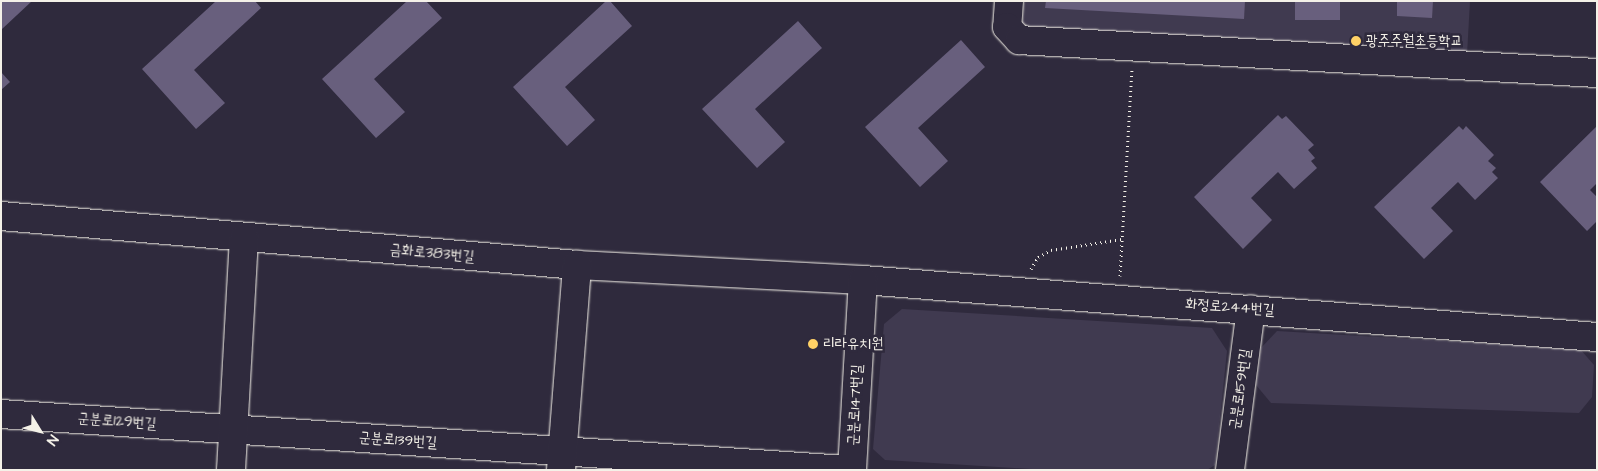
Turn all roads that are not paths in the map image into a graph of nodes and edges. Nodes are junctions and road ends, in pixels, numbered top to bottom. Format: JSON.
{"nodes":[{"id":1,"x":1009,"y":1,"type":"edge"},
{"id":2,"x":1597,"y":73,"type":"edge"},
{"id":3,"x":1,"y":216,"type":"edge"},
{"id":4,"x":244,"y":238,"type":"junction"},
{"id":5,"x":577,"y":265,"type":"junction"},
{"id":6,"x":863,"y":280,"type":"junction"},
{"id":7,"x":1251,"y":309,"type":"junction"},
{"id":8,"x":1597,"y":337,"type":"edge"},
{"id":9,"x":1,"y":414,"type":"edge"},
{"id":10,"x":233,"y":429,"type":"junction"},
{"id":11,"x":562,"y":460,"type":"edge"},
{"id":12,"x":231,"y":470,"type":"edge"},
{"id":13,"x":847,"y":470,"type":"edge"},
{"id":14,"x":852,"y":470,"type":"edge"},
{"id":15,"x":1230,"y":470,"type":"edge"}],
"edges":[{"from":1,"to":2,"type":"street"},
{"from":3,"to":4,"type":"street","name":"금화로383번길"},
{"from":4,"to":5,"type":"street","name":"금화로383번길"},
{"from":4,"to":10,"type":"street"},
{"from":5,"to":6,"type":"street","name":"금화로383번길"},
{"from":5,"to":11,"type":"street"},
{"from":6,"to":7,"type":"street","name":"화정로244번길"},
{"from":6,"to":14,"type":"street","name":"군분로147번길"},
{"from":7,"to":8,"type":"street","name":"화정로244번길"},
{"from":7,"to":15,"type":"street","name":"군분로159번길"},
{"from":9,"to":10,"type":"street","name":"군분로129번길"},
{"from":10,"to":11,"type":"street","name":"군분로139번길"},
{"from":10,"to":12,"type":"street"},
{"from":11,"to":13,"type":"street"}]}
